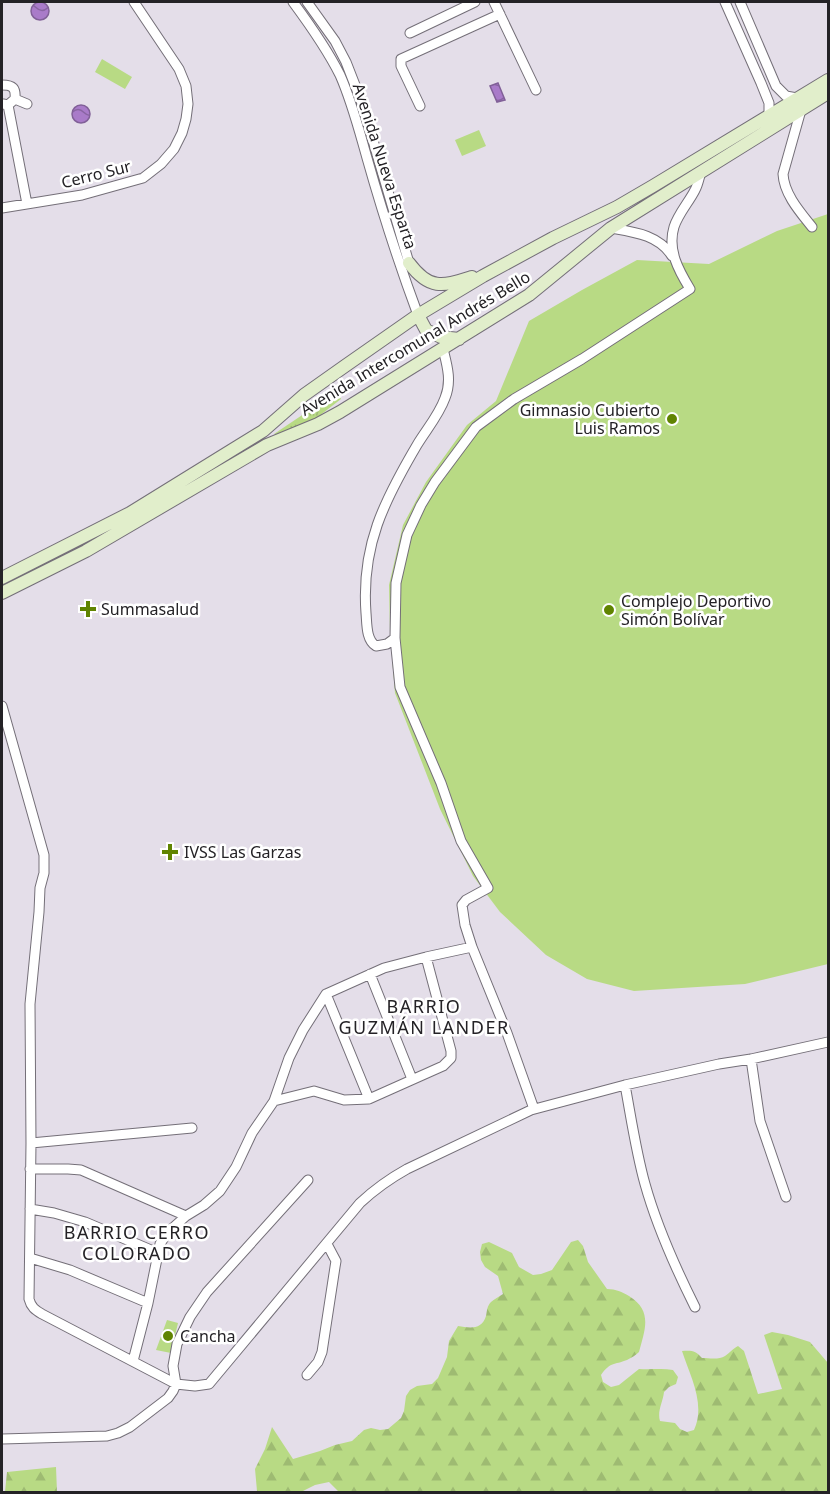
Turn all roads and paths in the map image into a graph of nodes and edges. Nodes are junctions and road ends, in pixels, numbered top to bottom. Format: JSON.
{"nodes":[{"id":1,"x":134,"y":2,"type":"edge"},
{"id":2,"x":293,"y":2,"type":"edge"},
{"id":3,"x":308,"y":2,"type":"edge"},
{"id":4,"x":475,"y":2,"type":"edge"},
{"id":5,"x":494,"y":2,"type":"edge"},
{"id":6,"x":725,"y":2,"type":"edge"},
{"id":7,"x":740,"y":2,"type":"edge"},
{"id":8,"x":500,"y":14,"type":"junction"},
{"id":9,"x":410,"y":33,"type":"dead end"},
{"id":10,"x":828,"y":80,"type":"edge"},
{"id":11,"x":2,"y":85,"type":"edge"},
{"id":12,"x":536,"y":90,"type":"dead end"},
{"id":13,"x":828,"y":93,"type":"edge"},
{"id":14,"x":8,"y":103,"type":"edge"},
{"id":15,"x":27,"y":104,"type":"dead end"},
{"id":16,"x":799,"y":104,"type":"junction"},
{"id":17,"x":420,"y":106,"type":"dead end"},
{"id":18,"x":769,"y":116,"type":"junction"},
{"id":19,"x":701,"y":172,"type":"junction"},
{"id":20,"x":27,"y":204,"type":"junction"},
{"id":21,"x":2,"y":208,"type":"edge"},
{"id":22,"x":812,"y":227,"type":"dead end"},
{"id":23,"x":611,"y":228,"type":"junction"},
{"id":24,"x":673,"y":258,"type":"junction"},
{"id":25,"x":409,"y":263,"type":"joint"},
{"id":26,"x":488,"y":273,"type":"junction"},
{"id":27,"x":418,"y":315,"type":"junction"},
{"id":28,"x":459,"y":339,"type":"junction"},
{"id":29,"x":443,"y":349,"type":"junction"},
{"id":30,"x":2,"y":578,"type":"edge"},
{"id":31,"x":2,"y":593,"type":"edge"},
{"id":32,"x":395,"y":638,"type":"junction"},
{"id":33,"x":2,"y":706,"type":"edge"},
{"id":34,"x":472,"y":947,"type":"junction"},
{"id":35,"x":426,"y":957,"type":"junction"},
{"id":36,"x":370,"y":974,"type":"junction"},
{"id":37,"x":326,"y":994,"type":"junction"},
{"id":38,"x":828,"y":1042,"type":"edge"},
{"id":39,"x":751,"y":1059,"type":"junction"},
{"id":40,"x":412,"y":1079,"type":"junction"},
{"id":41,"x":625,"y":1084,"type":"junction"},
{"id":42,"x":369,"y":1099,"type":"junction"},
{"id":43,"x":274,"y":1101,"type":"junction"},
{"id":44,"x":534,"y":1109,"type":"junction"},
{"id":45,"x":192,"y":1128,"type":"dead end"},
{"id":46,"x":31,"y":1143,"type":"junction"},
{"id":47,"x":30,"y":1170,"type":"junction"},
{"id":48,"x":308,"y":1180,"type":"dead end"},
{"id":49,"x":786,"y":1197,"type":"dead end"},
{"id":50,"x":30,"y":1209,"type":"junction"},
{"id":51,"x":186,"y":1216,"type":"junction"},
{"id":52,"x":327,"y":1244,"type":"junction"},
{"id":53,"x":158,"y":1253,"type":"junction"},
{"id":54,"x":30,"y":1258,"type":"junction"},
{"id":55,"x":148,"y":1303,"type":"junction"},
{"id":56,"x":694,"y":1307,"type":"dead end"},
{"id":57,"x":133,"y":1361,"type":"junction"},
{"id":58,"x":307,"y":1375,"type":"dead end"},
{"id":59,"x":176,"y":1384,"type":"junction"},
{"id":60,"x":2,"y":1439,"type":"edge"}],
"edges":[{"from":1,"to":20,"type":"street","name":"Cerro Sur"},
{"from":2,"to":27,"type":"street","name":"Avenida Nueva Esparta"},
{"from":3,"to":25,"type":"street","name":"Avenida Nueva Esparta"},
{"from":4,"to":9,"type":"street"},
{"from":5,"to":8,"type":"street"},
{"from":6,"to":18,"type":"street"},
{"from":7,"to":16,"type":"street"},
{"from":8,"to":12,"type":"street"},
{"from":8,"to":17,"type":"street"},
{"from":10,"to":16,"type":"main road","name":"Avenida Intercomunal Andrés Bello"},
{"from":11,"to":14,"type":"street"},
{"from":13,"to":16,"type":"main road","name":"Avenida Intercomunal Andrés Bello"},
{"from":14,"to":15,"type":"street"},
{"from":14,"to":20,"type":"street"},
{"from":16,"to":18,"type":"main road","name":"Avenida Intercomunal Andrés Bello"},
{"from":16,"to":19,"type":"main road","name":"Avenida Intercomunal Andrés Bello"},
{"from":16,"to":22,"type":"street"},
{"from":18,"to":26,"type":"main road","name":"Avenida Intercomunal Andrés Bello"},
{"from":19,"to":23,"type":"main road","name":"Avenida Intercomunal Andrés Bello"},
{"from":19,"to":24,"type":"street"},
{"from":20,"to":21,"type":"street","name":"Cerro Sur"},
{"from":23,"to":24,"type":"street"},
{"from":23,"to":28,"type":"main road","name":"Avenida Intercomunal Andrés Bello"},
{"from":24,"to":32,"type":"street"},
{"from":25,"to":26,"type":"main road"},
{"from":26,"to":27,"type":"main road","name":"Avenida Intercomunal Andrés Bello"},
{"from":27,"to":28,"type":"main road"},
{"from":27,"to":30,"type":"main road","name":"Avenida Intercomunal Andrés Bello"},
{"from":28,"to":29,"type":"main road","name":"Avenida Intercomunal Andrés Bello"},
{"from":29,"to":31,"type":"main road","name":"Avenida Intercomunal Andrés Bello"},
{"from":29,"to":32,"type":"street"},
{"from":32,"to":34,"type":"street"},
{"from":33,"to":46,"type":"street"},
{"from":34,"to":35,"type":"street"},
{"from":34,"to":44,"type":"street"},
{"from":35,"to":36,"type":"street"},
{"from":35,"to":40,"type":"street"},
{"from":36,"to":37,"type":"street"},
{"from":36,"to":40,"type":"street"},
{"from":37,"to":42,"type":"street"},
{"from":37,"to":43,"type":"street"},
{"from":38,"to":39,"type":"street"},
{"from":39,"to":41,"type":"street"},
{"from":39,"to":49,"type":"street"},
{"from":40,"to":42,"type":"street"},
{"from":41,"to":44,"type":"street"},
{"from":41,"to":56,"type":"street"},
{"from":42,"to":43,"type":"street"},
{"from":43,"to":51,"type":"street"},
{"from":44,"to":52,"type":"street"},
{"from":45,"to":46,"type":"street"},
{"from":46,"to":47,"type":"street"},
{"from":47,"to":50,"type":"street"},
{"from":47,"to":51,"type":"street"},
{"from":48,"to":59,"type":"street"},
{"from":50,"to":53,"type":"street"},
{"from":50,"to":54,"type":"street"},
{"from":51,"to":53,"type":"street"},
{"from":52,"to":58,"type":"street"},
{"from":52,"to":59,"type":"street"},
{"from":53,"to":55,"type":"street"},
{"from":54,"to":55,"type":"street"},
{"from":54,"to":57,"type":"street"},
{"from":55,"to":57,"type":"street"},
{"from":57,"to":59,"type":"street"},
{"from":59,"to":60,"type":"street"}]}
